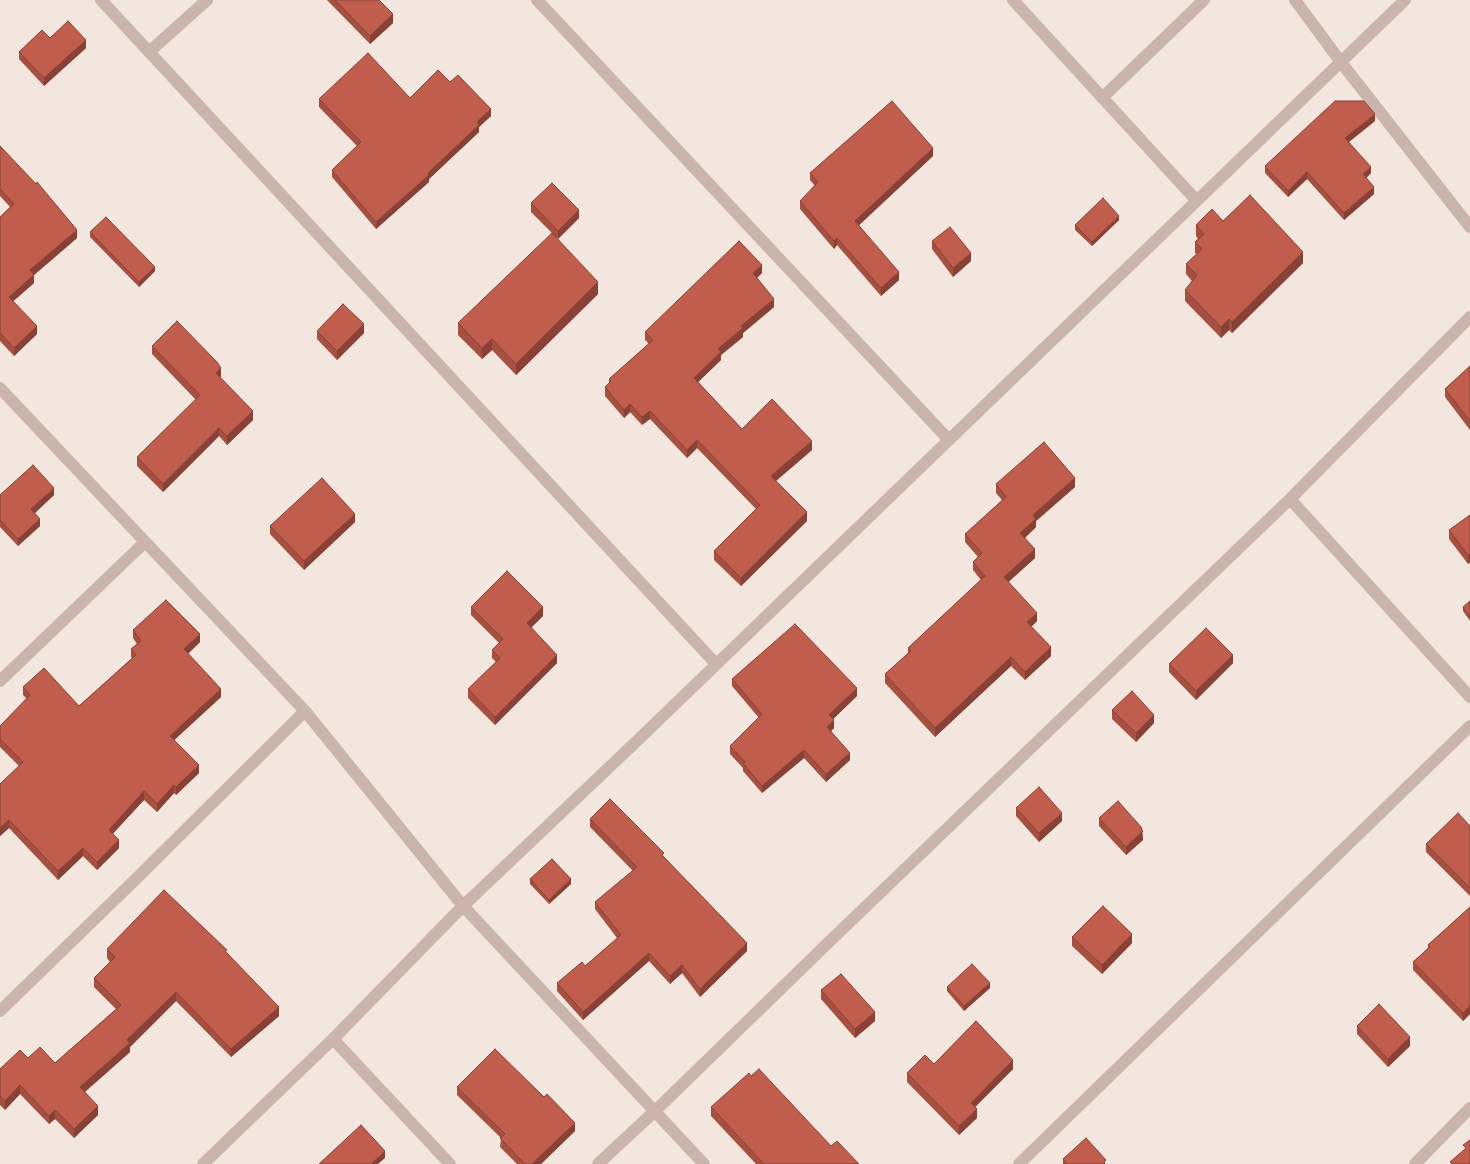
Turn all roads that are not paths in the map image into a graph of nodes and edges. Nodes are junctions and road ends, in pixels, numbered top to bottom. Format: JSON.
{"nodes":[{"id":1,"x":101,"y":0,"type":"edge"},
{"id":2,"x":207,"y":0,"type":"edge"},
{"id":3,"x":537,"y":0,"type":"edge"},
{"id":4,"x":1013,"y":0,"type":"edge"},
{"id":5,"x":1204,"y":0,"type":"edge"},
{"id":6,"x":1295,"y":0,"type":"edge"},
{"id":7,"x":1405,"y":0,"type":"edge"},
{"id":8,"x":149,"y":52,"type":"junction"},
{"id":9,"x":1340,"y":61,"type":"junction"},
{"id":10,"x":1102,"y":98,"type":"junction"},
{"id":11,"x":1196,"y":200,"type":"junction"},
{"id":12,"x":1470,"y":226,"type":"edge"},
{"id":13,"x":1470,"y":317,"type":"edge"},
{"id":14,"x":0,"y":388,"type":"edge"},
{"id":15,"x":949,"y":440,"type":"junction"},
{"id":16,"x":1290,"y":500,"type":"junction"},
{"id":17,"x":145,"y":542,"type":"junction"},
{"id":18,"x":716,"y":664,"type":"junction"},
{"id":19,"x":0,"y":681,"type":"edge"},
{"id":20,"x":1470,"y":697,"type":"edge"},
{"id":21,"x":305,"y":711,"type":"junction"},
{"id":22,"x":1470,"y":726,"type":"edge"},
{"id":23,"x":463,"y":906,"type":"junction"},
{"id":24,"x":0,"y":1011,"type":"edge"},
{"id":25,"x":333,"y":1040,"type":"junction"},
{"id":26,"x":1470,"y":1108,"type":"edge"},
{"id":27,"x":654,"y":1112,"type":"junction"},
{"id":28,"x":203,"y":1164,"type":"edge"},
{"id":29,"x":450,"y":1164,"type":"edge"},
{"id":30,"x":598,"y":1164,"type":"edge"},
{"id":31,"x":704,"y":1164,"type":"edge"},
{"id":32,"x":1019,"y":1164,"type":"edge"},
{"id":33,"x":1415,"y":1164,"type":"edge"}],
"edges":[{"from":1,"to":8,"type":"street"},
{"from":2,"to":8,"type":"street"},
{"from":3,"to":15,"type":"street"},
{"from":4,"to":10,"type":"street"},
{"from":5,"to":10,"type":"street"},
{"from":6,"to":9,"type":"street"},
{"from":7,"to":9,"type":"street"},
{"from":8,"to":18,"type":"street"},
{"from":9,"to":11,"type":"street"},
{"from":9,"to":12,"type":"street"},
{"from":10,"to":11,"type":"street"},
{"from":11,"to":15,"type":"street"},
{"from":13,"to":16,"type":"street"},
{"from":14,"to":17,"type":"street"},
{"from":15,"to":18,"type":"street"},
{"from":16,"to":20,"type":"street"},
{"from":16,"to":27,"type":"street"},
{"from":17,"to":19,"type":"street"},
{"from":17,"to":21,"type":"street"},
{"from":18,"to":23,"type":"street"},
{"from":21,"to":23,"type":"street"},
{"from":21,"to":24,"type":"street"},
{"from":22,"to":32,"type":"street"},
{"from":23,"to":25,"type":"street"},
{"from":23,"to":27,"type":"street"},
{"from":25,"to":28,"type":"street"},
{"from":25,"to":29,"type":"street"},
{"from":26,"to":33,"type":"street"},
{"from":27,"to":30,"type":"street"},
{"from":27,"to":31,"type":"street"}]}
